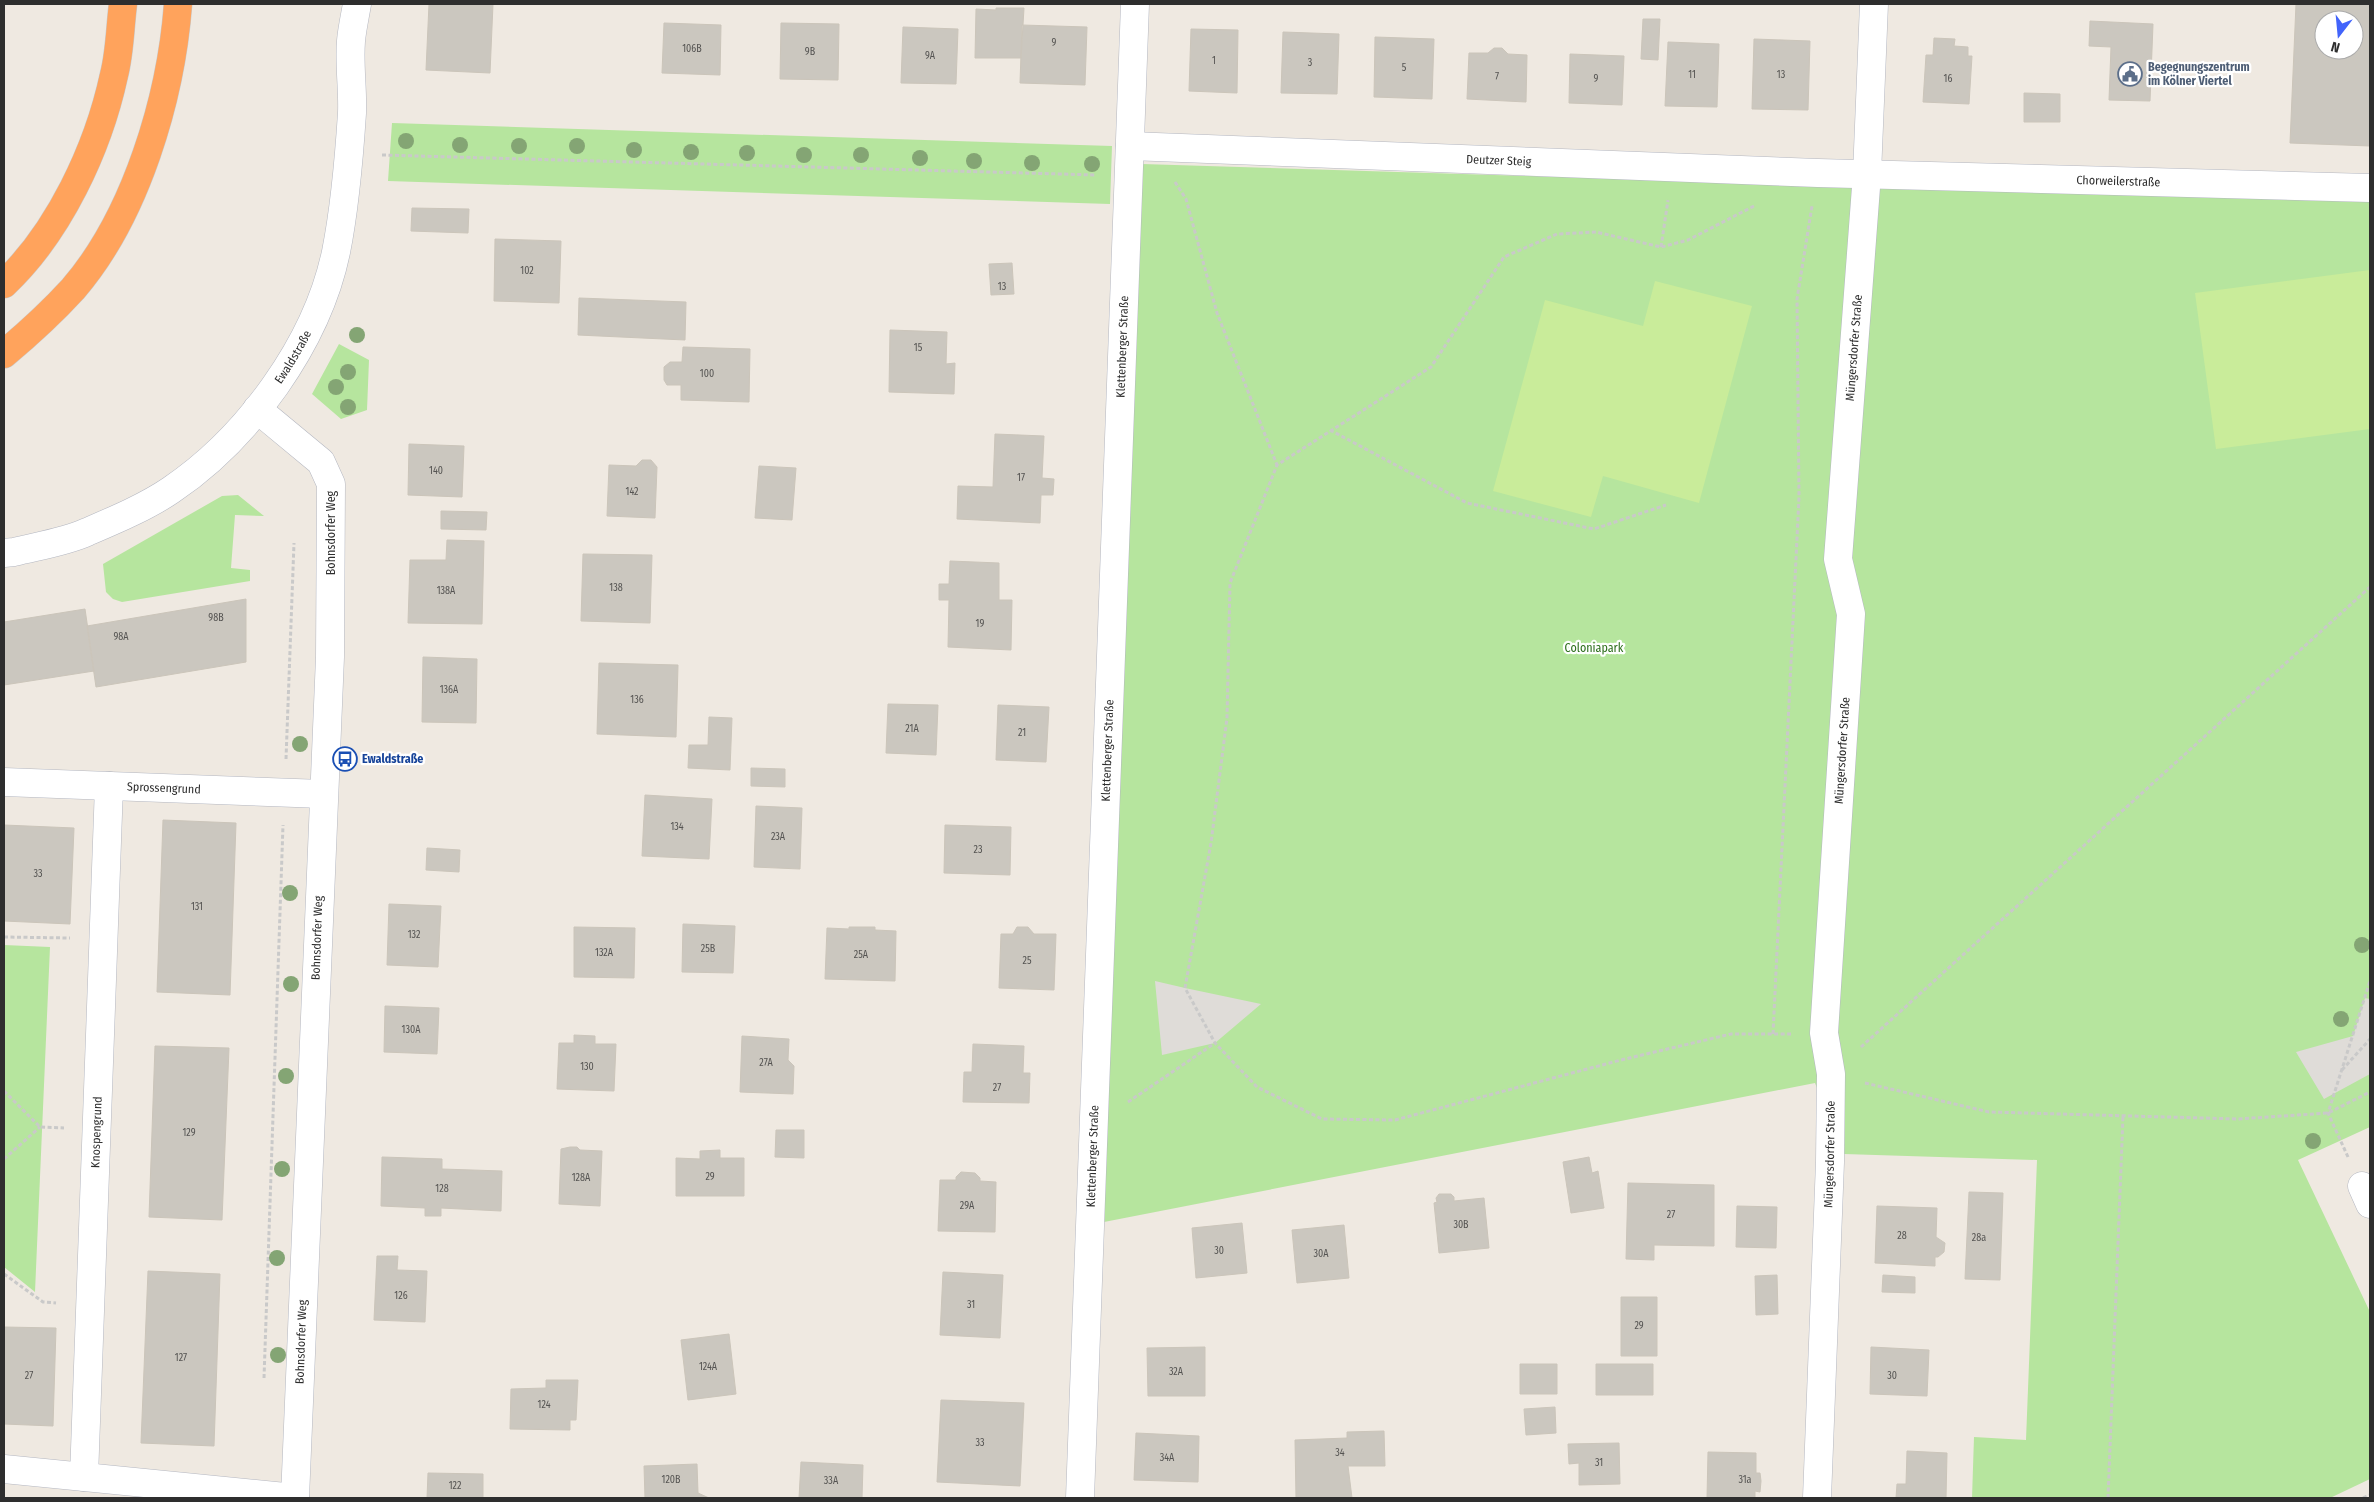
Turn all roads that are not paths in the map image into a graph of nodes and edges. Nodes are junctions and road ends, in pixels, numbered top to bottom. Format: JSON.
{"nodes":[{"id":1,"x":123,"y":4,"type":"edge"},
{"id":2,"x":178,"y":4,"type":"edge"},
{"id":3,"x":357,"y":4,"type":"edge"},
{"id":4,"x":1135,"y":4,"type":"edge"},
{"id":5,"x":1874,"y":4,"type":"edge"},
{"id":6,"x":1140,"y":146,"type":"junction"},
{"id":7,"x":1867,"y":174,"type":"junction"},
{"id":8,"x":2370,"y":188,"type":"edge"},
{"id":9,"x":4,"y":284,"type":"edge"},
{"id":10,"x":4,"y":354,"type":"edge"},
{"id":11,"x":257,"y":409,"type":"junction"},
{"id":12,"x":4,"y":552,"type":"edge"},
{"id":13,"x":4,"y":782,"type":"edge"},
{"id":14,"x":109,"y":786,"type":"junction"},
{"id":15,"x":323,"y":794,"type":"junction"},
{"id":16,"x":4,"y":1469,"type":"edge"},
{"id":17,"x":84,"y":1477,"type":"junction"},
{"id":18,"x":295,"y":1498,"type":"edge"},
{"id":19,"x":1080,"y":1498,"type":"edge"},
{"id":20,"x":1817,"y":1498,"type":"edge"}],
"edges":[{"from":1,"to":9,"type":"highway"},
{"from":2,"to":10,"type":"highway"},
{"from":3,"to":11,"type":"street","name":"Ewaldstraße"},
{"from":4,"to":6,"type":"street","name":"Klettenberger Straße"},
{"from":5,"to":7,"type":"street","name":"Müngersdorfer Straße"},
{"from":6,"to":7,"type":"street","name":"Deutzer Steig"},
{"from":6,"to":19,"type":"street","name":"Klettenberger Straße"},
{"from":7,"to":8,"type":"street","name":"Chorweilerstraße"},
{"from":7,"to":20,"type":"street","name":"Müngersdorfer Straße"},
{"from":11,"to":12,"type":"street","name":"Ewaldstraße"},
{"from":11,"to":15,"type":"street","name":"Bohnsdorfer Weg"},
{"from":13,"to":14,"type":"street","name":"Sprossengrund"},
{"from":14,"to":15,"type":"street","name":"Sprossengrund"},
{"from":14,"to":17,"type":"street","name":"Knospengrund"},
{"from":15,"to":18,"type":"street","name":"Bohnsdorfer Weg"},
{"from":16,"to":17,"type":"street"},
{"from":17,"to":18,"type":"street"}]}
